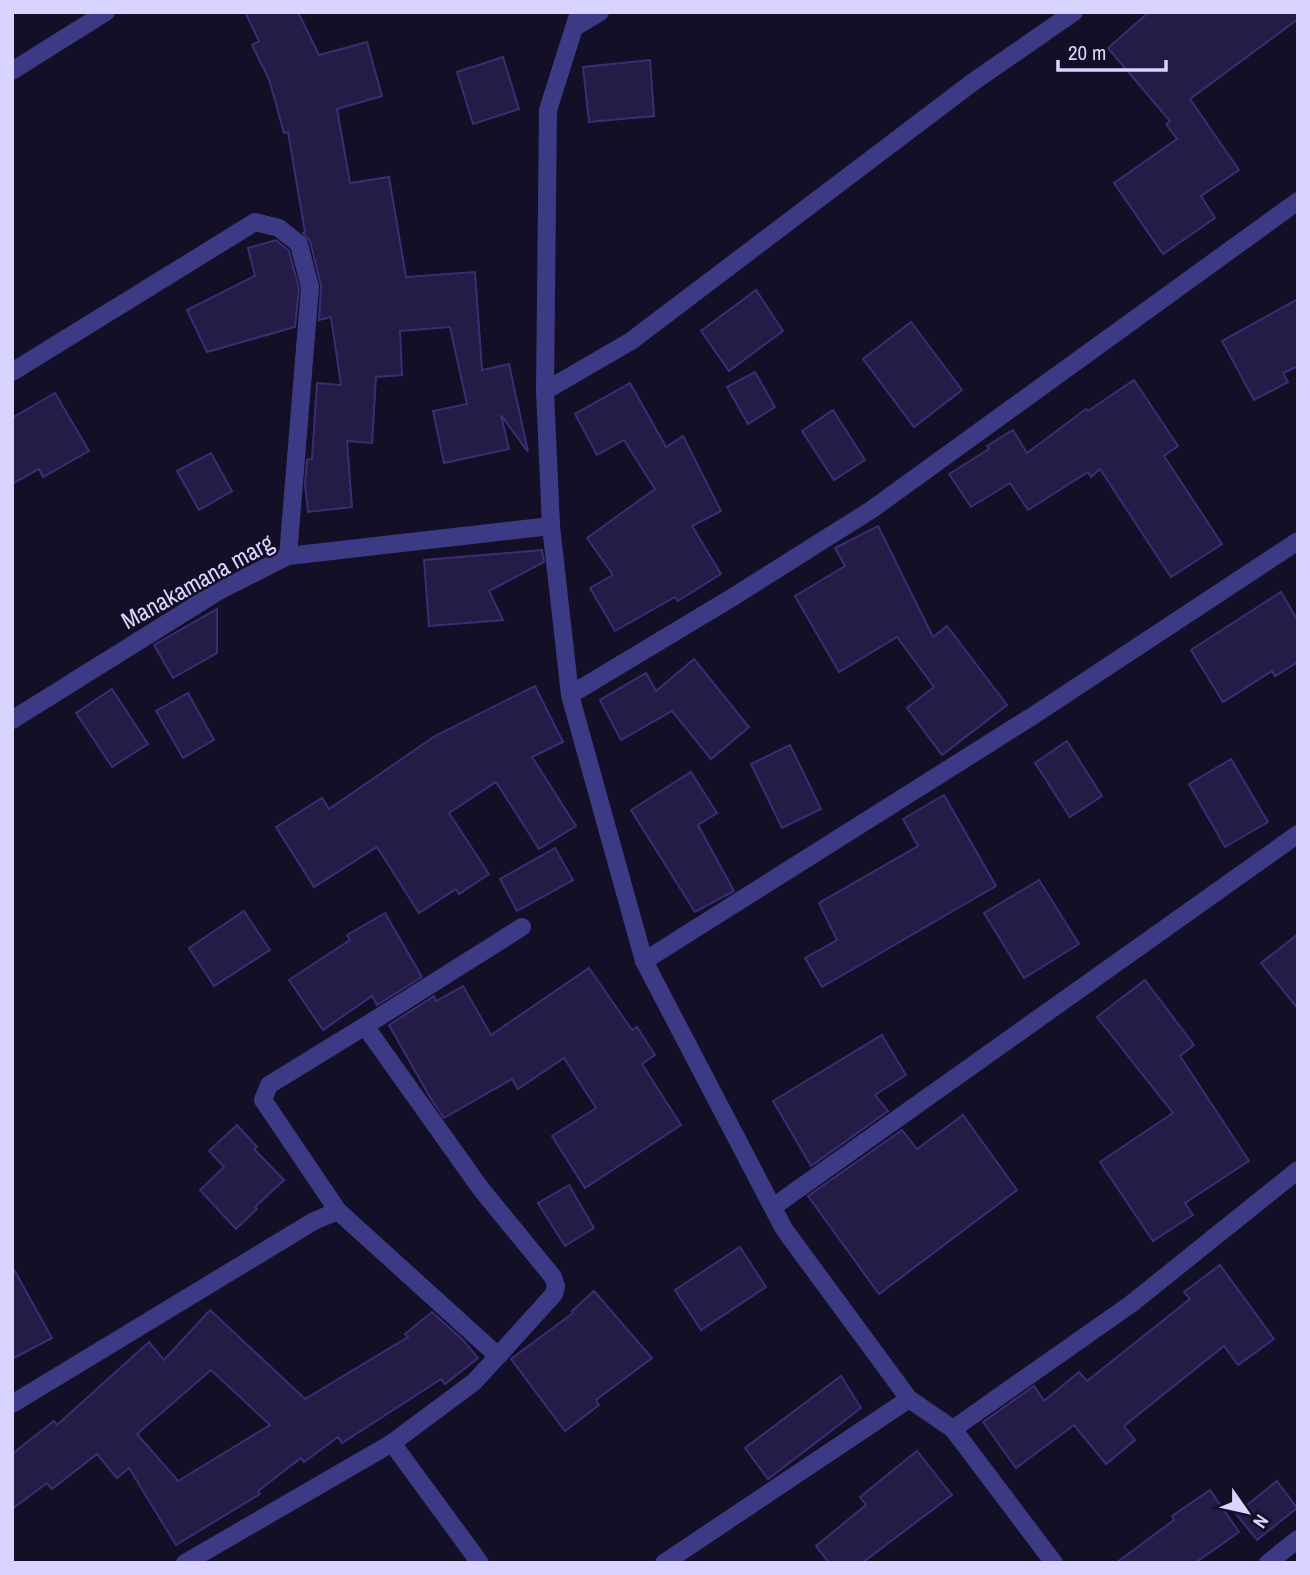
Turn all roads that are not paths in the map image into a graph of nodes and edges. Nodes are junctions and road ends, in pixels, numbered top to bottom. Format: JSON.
{"nodes":[{"id":1,"x":106,"y":12,"type":"edge"},
{"id":2,"x":600,"y":12,"type":"edge"},
{"id":3,"x":1074,"y":12,"type":"edge"},
{"id":4,"x":577,"y":20,"type":"edge"},
{"id":5,"x":12,"y":71,"type":"edge"},
{"id":6,"x":1298,"y":201,"type":"edge"},
{"id":7,"x":12,"y":372,"type":"edge"},
{"id":8,"x":545,"y":391,"type":"junction"},
{"id":9,"x":551,"y":526,"type":"junction"},
{"id":10,"x":1298,"y":541,"type":"edge"},
{"id":11,"x":288,"y":556,"type":"junction"},
{"id":12,"x":570,"y":695,"type":"junction"},
{"id":13,"x":12,"y":720,"type":"edge"},
{"id":14,"x":1298,"y":834,"type":"edge"},
{"id":15,"x":522,"y":927,"type":"dead end"},
{"id":16,"x":644,"y":961,"type":"junction"},
{"id":17,"x":365,"y":1026,"type":"junction"},
{"id":18,"x":1298,"y":1170,"type":"edge"},
{"id":19,"x":773,"y":1207,"type":"junction"},
{"id":20,"x":338,"y":1211,"type":"junction"},
{"id":21,"x":498,"y":1356,"type":"junction"},
{"id":22,"x":909,"y":1398,"type":"junction"},
{"id":23,"x":12,"y":1404,"type":"edge"},
{"id":24,"x":953,"y":1429,"type":"junction"},
{"id":25,"x":392,"y":1443,"type":"junction"},
{"id":26,"x":1298,"y":1539,"type":"edge"},
{"id":27,"x":185,"y":1563,"type":"edge"},
{"id":28,"x":480,"y":1563,"type":"edge"},
{"id":29,"x":664,"y":1563,"type":"edge"},
{"id":30,"x":1054,"y":1563,"type":"edge"},
{"id":31,"x":1268,"y":1563,"type":"edge"}],
"edges":[{"from":1,"to":5,"type":"street"},
{"from":2,"to":4,"type":"street"},
{"from":3,"to":8,"type":"street"},
{"from":4,"to":8,"type":"street"},
{"from":6,"to":12,"type":"street"},
{"from":7,"to":11,"type":"street"},
{"from":8,"to":9,"type":"street"},
{"from":9,"to":11,"type":"street","name":"Manakamana marg"},
{"from":9,"to":12,"type":"street"},
{"from":10,"to":16,"type":"street"},
{"from":11,"to":13,"type":"street","name":"Manakamana marg"},
{"from":12,"to":16,"type":"street"},
{"from":14,"to":19,"type":"street"},
{"from":15,"to":17,"type":"street"},
{"from":16,"to":19,"type":"street"},
{"from":17,"to":20,"type":"street"},
{"from":17,"to":21,"type":"street"},
{"from":18,"to":24,"type":"street"},
{"from":19,"to":22,"type":"street"},
{"from":20,"to":21,"type":"street"},
{"from":20,"to":23,"type":"street"},
{"from":21,"to":25,"type":"street"},
{"from":22,"to":24,"type":"street"},
{"from":22,"to":29,"type":"street"},
{"from":24,"to":30,"type":"street"},
{"from":25,"to":27,"type":"street"},
{"from":25,"to":28,"type":"street"},
{"from":26,"to":31,"type":"street"}]}
